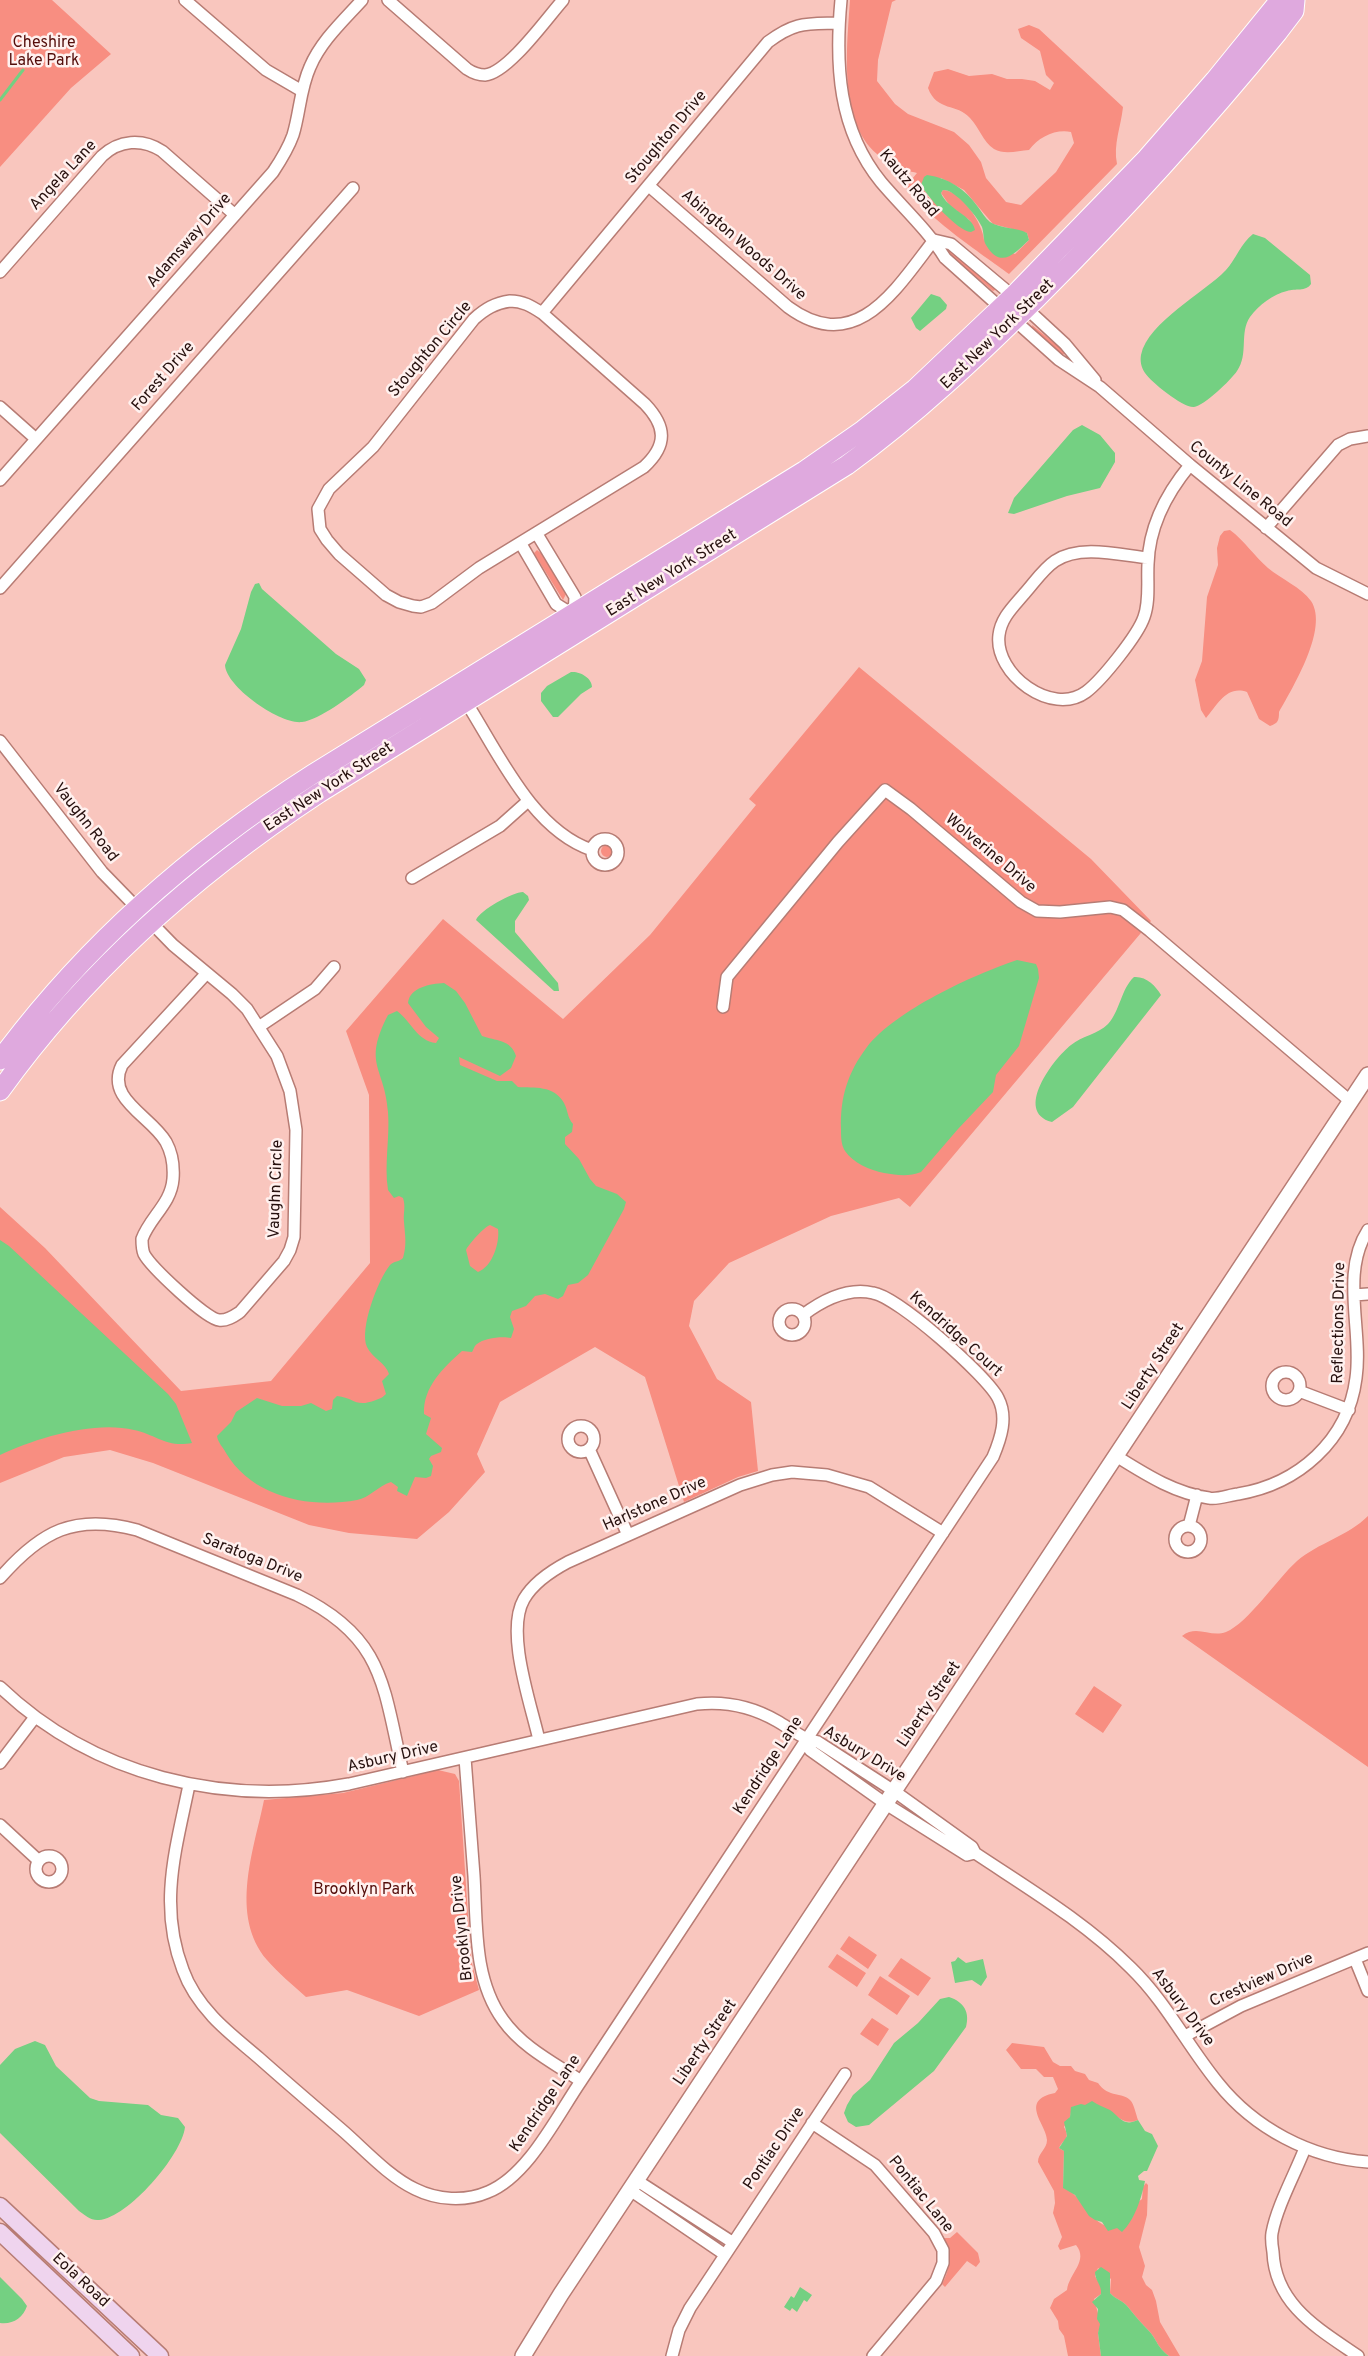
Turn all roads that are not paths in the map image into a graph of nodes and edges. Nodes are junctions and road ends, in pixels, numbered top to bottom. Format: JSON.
{"nodes":[{"id":1,"x":185,"y":0,"type":"edge"},
{"id":2,"x":362,"y":0,"type":"edge"},
{"id":3,"x":388,"y":0,"type":"edge"},
{"id":4,"x":563,"y":0,"type":"edge"},
{"id":5,"x":841,"y":0,"type":"edge"},
{"id":6,"x":1280,"y":0,"type":"edge"},
{"id":7,"x":1295,"y":0,"type":"edge"},
{"id":8,"x":839,"y":23,"type":"junction"},
{"id":9,"x":302,"y":91,"type":"junction"},
{"id":10,"x":649,"y":186,"type":"junction"},
{"id":11,"x":353,"y":188,"type":"dead end"},
{"id":12,"x":235,"y":215,"type":"junction"},
{"id":13,"x":934,"y":240,"type":"junction"},
{"id":14,"x":0,"y":272,"type":"edge"},
{"id":15,"x":1014,"y":308,"type":"junction"},
{"id":16,"x":542,"y":313,"type":"junction"},
{"id":17,"x":1100,"y":387,"type":"junction"},
{"id":18,"x":0,"y":407,"type":"edge"},
{"id":19,"x":1368,"y":436,"type":"edge"},
{"id":20,"x":36,"y":439,"type":"junction"},
{"id":21,"x":1190,"y":465,"type":"junction"},
{"id":22,"x":0,"y":480,"type":"edge"},
{"id":23,"x":1266,"y":528,"type":"junction"},
{"id":24,"x":538,"y":534,"type":"junction"},
{"id":25,"x":520,"y":544,"type":"junction"},
{"id":26,"x":1148,"y":558,"type":"junction"},
{"id":27,"x":0,"y":588,"type":"edge"},
{"id":28,"x":1368,"y":594,"type":"edge"},
{"id":29,"x":579,"y":621,"type":"junction"},
{"id":30,"x":466,"y":702,"type":"junction"},
{"id":31,"x":0,"y":740,"type":"edge"},
{"id":32,"x":528,"y":801,"type":"junction"},
{"id":33,"x":592,"y":850,"type":"dead end"},
{"id":34,"x":412,"y":878,"type":"dead end"},
{"id":35,"x":144,"y":915,"type":"junction"},
{"id":36,"x":334,"y":967,"type":"dead end"},
{"id":37,"x":206,"y":974,"type":"junction"},
{"id":38,"x":723,"y":1007,"type":"dead end"},
{"id":39,"x":260,"y":1026,"type":"junction"},
{"id":40,"x":0,"y":1060,"type":"edge"},
{"id":41,"x":1368,"y":1075,"type":"edge"},
{"id":42,"x":0,"y":1091,"type":"edge"},
{"id":43,"x":1350,"y":1102,"type":"junction"},
{"id":44,"x":1368,"y":1230,"type":"edge"},
{"id":45,"x":1354,"y":1294,"type":"junction"},
{"id":46,"x":1368,"y":1294,"type":"edge"},
{"id":47,"x":803,"y":1315,"type":"dead end"},
{"id":48,"x":1299,"y":1391,"type":"dead end"},
{"id":49,"x":1349,"y":1410,"type":"junction"},
{"id":50,"x":589,"y":1449,"type":"dead end"},
{"id":51,"x":1116,"y":1456,"type":"junction"},
{"id":52,"x":1197,"y":1495,"type":"junction"},
{"id":53,"x":1189,"y":1526,"type":"dead end"},
{"id":54,"x":943,"y":1533,"type":"junction"},
{"id":55,"x":628,"y":1535,"type":"junction"},
{"id":56,"x":0,"y":1578,"type":"edge"},
{"id":57,"x":0,"y":1687,"type":"edge"},
{"id":58,"x":35,"y":1717,"type":"junction"},
{"id":59,"x":539,"y":1740,"type":"junction"},
{"id":60,"x":806,"y":1740,"type":"junction"},
{"id":61,"x":465,"y":1758,"type":"junction"},
{"id":62,"x":0,"y":1763,"type":"edge"},
{"id":63,"x":403,"y":1772,"type":"junction"},
{"id":64,"x":189,"y":1784,"type":"junction"},
{"id":65,"x":890,"y":1797,"type":"junction"},
{"id":66,"x":0,"y":1825,"type":"edge"},
{"id":67,"x":39,"y":1861,"type":"dead end"},
{"id":68,"x":1368,"y":1953,"type":"edge"},
{"id":69,"x":1355,"y":1958,"type":"junction"},
{"id":70,"x":1368,"y":1991,"type":"edge"},
{"id":71,"x":1185,"y":2036,"type":"junction"},
{"id":72,"x":845,"y":2074,"type":"dead end"},
{"id":73,"x":581,"y":2081,"type":"junction"},
{"id":74,"x":812,"y":2123,"type":"junction"},
{"id":75,"x":1306,"y":2148,"type":"junction"},
{"id":76,"x":1368,"y":2162,"type":"edge"},
{"id":77,"x":633,"y":2185,"type":"junction"},
{"id":78,"x":0,"y":2206,"type":"edge"},
{"id":79,"x":0,"y":2232,"type":"edge"},
{"id":80,"x":732,"y":2242,"type":"junction"},
{"id":81,"x":724,"y":2254,"type":"junction"},
{"id":82,"x":131,"y":2356,"type":"edge"},
{"id":83,"x":160,"y":2356,"type":"edge"},
{"id":84,"x":523,"y":2356,"type":"edge"},
{"id":85,"x":672,"y":2356,"type":"edge"},
{"id":86,"x":873,"y":2356,"type":"edge"},
{"id":87,"x":1358,"y":2356,"type":"edge"}],
"edges":[{"from":1,"to":9,"type":"street"},
{"from":2,"to":9,"type":"street","name":"Adamsway Drive"},
{"from":3,"to":4,"type":"street"},
{"from":5,"to":8,"type":"street","name":"Kautz Road"},
{"from":6,"to":15,"type":"main road","name":"East New York Street"},
{"from":7,"to":15,"type":"main road","name":"East New York Street"},
{"from":8,"to":10,"type":"street","name":"Stoughton Drive"},
{"from":8,"to":13,"type":"street","name":"Kautz Road"},
{"from":9,"to":12,"type":"street","name":"Adamsway Drive"},
{"from":10,"to":13,"type":"street","name":"Abington Woods Drive"},
{"from":10,"to":16,"type":"street","name":"Stoughton Drive"},
{"from":11,"to":27,"type":"street","name":"Forest Drive"},
{"from":12,"to":14,"type":"street","name":"Angela Lane"},
{"from":12,"to":20,"type":"street","name":"Adamsway Drive"},
{"from":13,"to":15,"type":"street","name":"Kautz Road"},
{"from":13,"to":15,"type":"street","name":"Kautz Road"},
{"from":15,"to":17,"type":"street","name":"County Line Road"},
{"from":15,"to":17,"type":"street","name":"County Line Road"},
{"from":15,"to":29,"type":"main road","name":"East New York Street"},
{"from":16,"to":24,"type":"street","name":"Stoughton Circle"},
{"from":16,"to":25,"type":"street","name":"Stoughton Circle"},
{"from":17,"to":21,"type":"street","name":"County Line Road"},
{"from":18,"to":20,"type":"street"},
{"from":19,"to":23,"type":"street"},
{"from":20,"to":22,"type":"street","name":"Adamsway Drive"},
{"from":21,"to":23,"type":"street","name":"County Line Road"},
{"from":21,"to":26,"type":"street"},
{"from":23,"to":28,"type":"street","name":"County Line Road"},
{"from":24,"to":25,"type":"street","name":"Stoughton Circle"},
{"from":24,"to":29,"type":"street"},
{"from":25,"to":29,"type":"street"},
{"from":26,"to":26,"type":"street"},
{"from":29,"to":30,"type":"main road","name":"East New York Street"},
{"from":29,"to":35,"type":"main road","name":"East New York Street"},
{"from":30,"to":32,"type":"street"},
{"from":30,"to":35,"type":"main road","name":"East New York Street"},
{"from":31,"to":35,"type":"street","name":"Vaughn Road"},
{"from":32,"to":33,"type":"street"},
{"from":32,"to":34,"type":"street"},
{"from":35,"to":37,"type":"street","name":"Vaughn Circle"},
{"from":35,"to":40,"type":"main road","name":"East New York Street"},
{"from":35,"to":42,"type":"main road","name":"East New York Street"},
{"from":36,"to":39,"type":"street"},
{"from":37,"to":39,"type":"street","name":"Vaughn Circle"},
{"from":37,"to":39,"type":"street","name":"Vaughn Circle"},
{"from":38,"to":43,"type":"street","name":"Wolverine Drive"},
{"from":41,"to":43,"type":"street","name":"Liberty Street"},
{"from":43,"to":51,"type":"street","name":"Liberty Street"},
{"from":44,"to":45,"type":"street","name":"Reflections Drive"},
{"from":45,"to":46,"type":"street"},
{"from":45,"to":49,"type":"street","name":"Reflections Drive"},
{"from":47,"to":54,"type":"street","name":"Kendridge Court"},
{"from":48,"to":49,"type":"street"},
{"from":49,"to":52,"type":"street","name":"Reflections Drive"},
{"from":50,"to":55,"type":"street"},
{"from":51,"to":52,"type":"street","name":"Reflections Drive"},
{"from":51,"to":65,"type":"street","name":"Liberty Street"},
{"from":52,"to":53,"type":"street"},
{"from":54,"to":55,"type":"street","name":"Harlstone Drive"},
{"from":54,"to":60,"type":"street","name":"Kendridge Lane"},
{"from":55,"to":59,"type":"street","name":"Harlstone Drive"},
{"from":56,"to":63,"type":"street","name":"Saratoga Drive"},
{"from":57,"to":58,"type":"street","name":"Asbury Drive"},
{"from":58,"to":62,"type":"street"},
{"from":58,"to":64,"type":"street","name":"Asbury Drive"},
{"from":59,"to":60,"type":"street","name":"Asbury Drive"},
{"from":59,"to":61,"type":"street","name":"Asbury Drive"},
{"from":60,"to":65,"type":"street","name":"Asbury Drive"},
{"from":60,"to":73,"type":"street","name":"Kendridge Lane"},
{"from":61,"to":63,"type":"street","name":"Asbury Drive"},
{"from":61,"to":73,"type":"street","name":"Brooklyn Drive"},
{"from":63,"to":64,"type":"street","name":"Asbury Drive"},
{"from":64,"to":73,"type":"street","name":"Kendridge Lane"},
{"from":65,"to":71,"type":"street","name":"Asbury Drive"},
{"from":65,"to":77,"type":"street","name":"Liberty Street"},
{"from":66,"to":67,"type":"street"},
{"from":68,"to":69,"type":"street","name":"Crestview Drive"},
{"from":69,"to":70,"type":"street"},
{"from":69,"to":71,"type":"street","name":"Crestview Drive"},
{"from":71,"to":75,"type":"street","name":"Asbury Drive"},
{"from":72,"to":74,"type":"street","name":"Pontiac Drive"},
{"from":74,"to":80,"type":"street","name":"Pontiac Drive"},
{"from":74,"to":86,"type":"street","name":"Pontiac Lane"},
{"from":75,"to":76,"type":"street","name":"Asbury Drive"},
{"from":75,"to":87,"type":"street"},
{"from":77,"to":80,"type":"street"},
{"from":77,"to":81,"type":"street"},
{"from":77,"to":84,"type":"street","name":"Liberty Street"},
{"from":78,"to":83,"type":"main road","name":"Eola Road"},
{"from":79,"to":82,"type":"main road","name":"Eola Road"},
{"from":80,"to":81,"type":"street","name":"Pontiac Drive"},
{"from":81,"to":85,"type":"street","name":"Pontiac Drive"}]}
